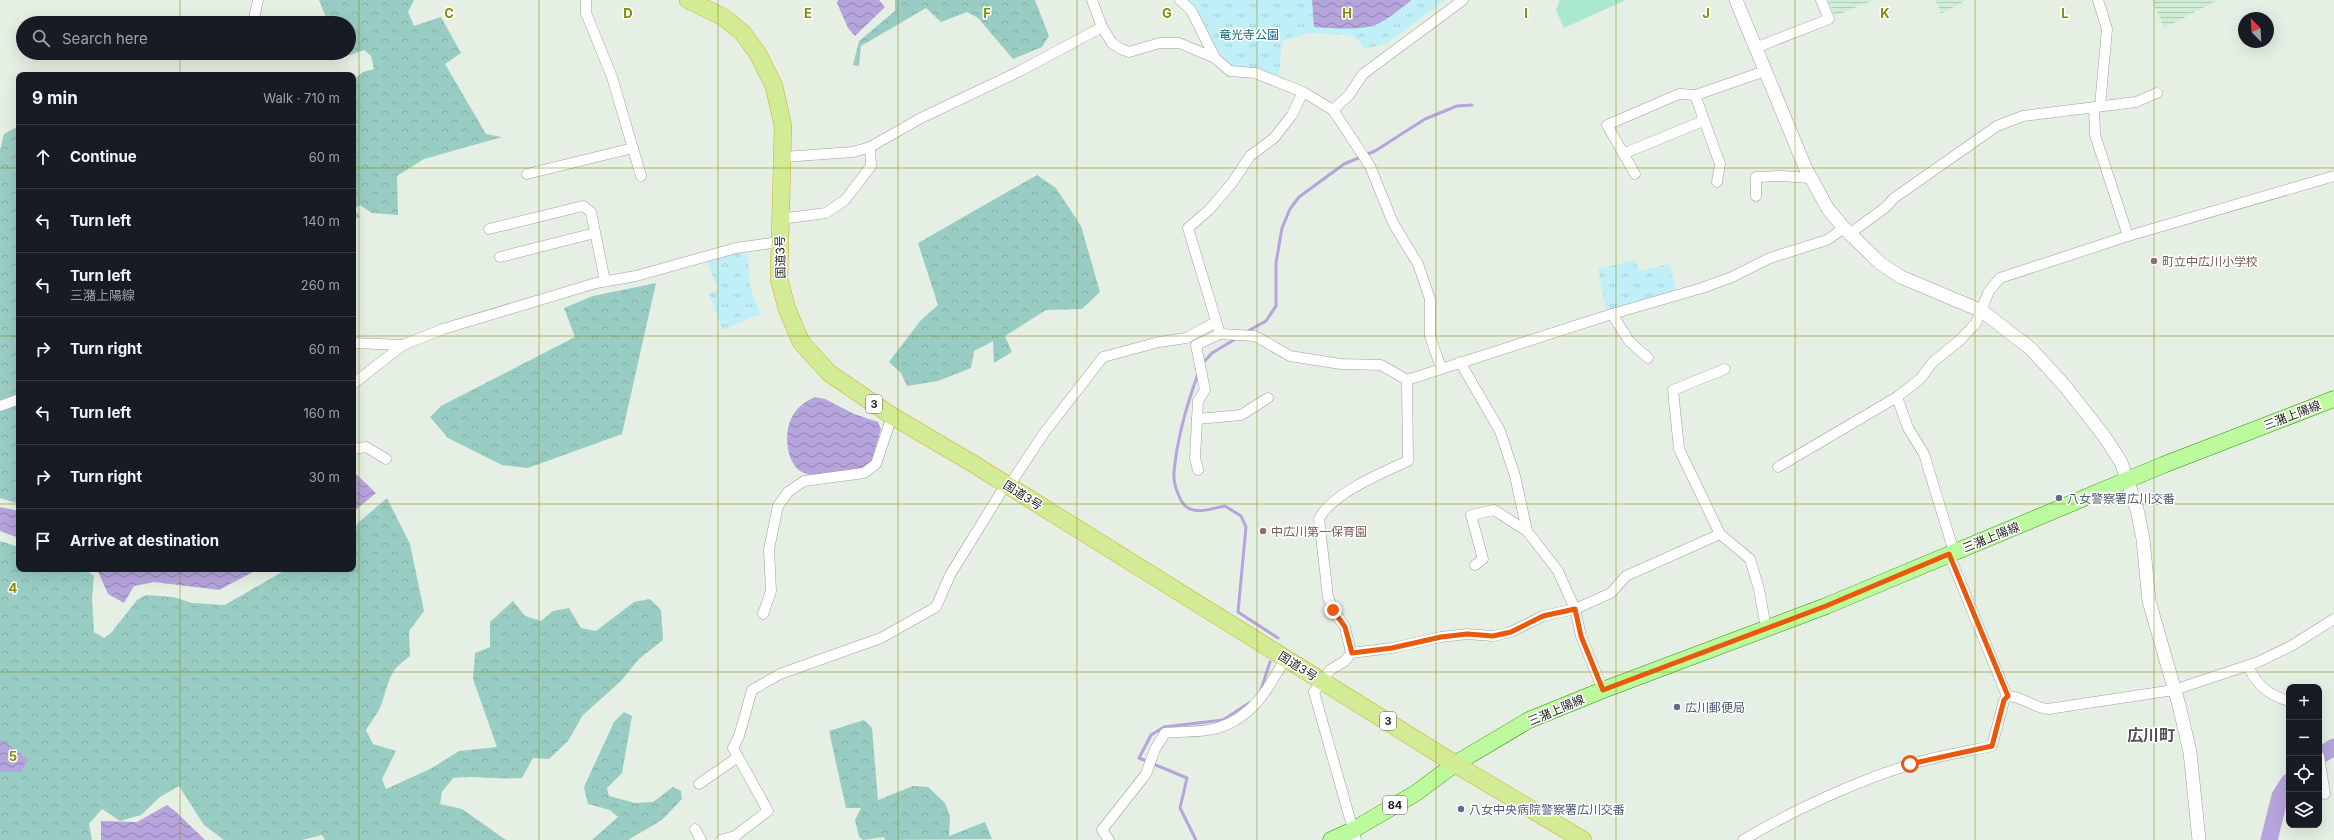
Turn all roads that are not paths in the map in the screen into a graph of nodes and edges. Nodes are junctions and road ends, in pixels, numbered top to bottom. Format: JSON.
{"nodes":[{"id":1,"x":258,"y":0,"type":"edge"},
{"id":2,"x":586,"y":0,"type":"edge"},
{"id":3,"x":688,"y":0,"type":"edge"},
{"id":4,"x":1092,"y":0,"type":"edge"},
{"id":5,"x":1180,"y":0,"type":"edge"},
{"id":6,"x":1463,"y":0,"type":"edge"},
{"id":7,"x":1736,"y":0,"type":"edge"},
{"id":8,"x":1821,"y":0,"type":"edge"},
{"id":9,"x":2098,"y":0,"type":"edge"},
{"id":10,"x":255,"y":16,"type":"edge"},
{"id":11,"x":1102,"y":27,"type":"junction"},
{"id":12,"x":1755,"y":48,"type":"junction"},
{"id":13,"x":1215,"y":58,"type":"junction"},
{"id":14,"x":1765,"y":71,"type":"junction"},
{"id":15,"x":1303,"y":92,"type":"junction"},
{"id":16,"x":2157,"y":93,"type":"dead end"},
{"id":17,"x":1695,"y":95,"type":"junction"},
{"id":18,"x":2097,"y":106,"type":"junction"},
{"id":19,"x":1333,"y":110,"type":"junction"},
{"id":20,"x":1703,"y":121,"type":"junction"},
{"id":21,"x":870,"y":147,"type":"junction"},
{"id":22,"x":632,"y":148,"type":"junction"},
{"id":23,"x":1625,"y":153,"type":"junction"},
{"id":24,"x":783,"y":157,"type":"junction"},
{"id":25,"x":527,"y":174,"type":"dead end"},
{"id":26,"x":1635,"y":174,"type":"dead end"},
{"id":27,"x":640,"y":176,"type":"dead end"},
{"id":28,"x":2334,"y":176,"type":"edge"},
{"id":29,"x":1810,"y":178,"type":"junction"},
{"id":30,"x":1717,"y":182,"type":"dead end"},
{"id":31,"x":1756,"y":196,"type":"dead end"},
{"id":32,"x":780,"y":219,"type":"junction"},
{"id":33,"x":489,"y":229,"type":"dead end"},
{"id":34,"x":1846,"y":231,"type":"junction"},
{"id":35,"x":595,"y":233,"type":"junction"},
{"id":36,"x":2128,"y":236,"type":"junction"},
{"id":37,"x":779,"y":242,"type":"junction"},
{"id":38,"x":500,"y":257,"type":"dead end"},
{"id":39,"x":605,"y":281,"type":"junction"},
{"id":40,"x":1982,"y":311,"type":"junction"},
{"id":41,"x":1612,"y":314,"type":"junction"},
{"id":42,"x":1216,"y":322,"type":"junction"},
{"id":43,"x":1220,"y":334,"type":"junction"},
{"id":44,"x":356,"y":343,"type":"edge"},
{"id":45,"x":403,"y":345,"type":"junction"},
{"id":46,"x":1648,"y":358,"type":"dead end"},
{"id":47,"x":1460,"y":362,"type":"junction"},
{"id":48,"x":1441,"y":368,"type":"junction"},
{"id":49,"x":1725,"y":369,"type":"dead end"},
{"id":50,"x":1407,"y":380,"type":"junction"},
{"id":51,"x":356,"y":382,"type":"edge"},
{"id":52,"x":1896,"y":397,"type":"junction"},
{"id":53,"x":1268,"y":398,"type":"dead end"},
{"id":54,"x":2334,"y":399,"type":"edge"},
{"id":55,"x":16,"y":400,"type":"edge"},
{"id":56,"x":0,"y":406,"type":"edge"},
{"id":57,"x":892,"y":416,"type":"junction"},
{"id":58,"x":1197,"y":419,"type":"junction"},
{"id":59,"x":356,"y":449,"type":"edge"},
{"id":60,"x":386,"y":459,"type":"dead end"},
{"id":61,"x":1778,"y":467,"type":"dead end"},
{"id":62,"x":1198,"y":470,"type":"dead end"},
{"id":63,"x":2128,"y":482,"type":"junction"},
{"id":64,"x":1007,"y":485,"type":"junction"},
{"id":65,"x":1527,"y":531,"type":"junction"},
{"id":66,"x":1720,"y":534,"type":"junction"},
{"id":67,"x":1952,"y":553,"type":"junction"},
{"id":68,"x":1474,"y":565,"type":"dead end"},
{"id":69,"x":1575,"y":609,"type":"junction"},
{"id":70,"x":763,"y":614,"type":"dead end"},
{"id":71,"x":2334,"y":619,"type":"edge"},
{"id":72,"x":1766,"y":628,"type":"junction"},
{"id":73,"x":1352,"y":653,"type":"junction"},
{"id":74,"x":1285,"y":658,"type":"junction"},
{"id":75,"x":2248,"y":666,"type":"junction"},
{"id":76,"x":1320,"y":680,"type":"junction"},
{"id":77,"x":1603,"y":690,"type":"junction"},
{"id":78,"x":2174,"y":690,"type":"junction"},
{"id":79,"x":2008,"y":696,"type":"junction"},
{"id":80,"x":2286,"y":700,"type":"edge"},
{"id":81,"x":738,"y":757,"type":"junction"},
{"id":82,"x":1455,"y":764,"type":"junction"},
{"id":83,"x":2322,"y":774,"type":"edge"},
{"id":84,"x":699,"y":784,"type":"dead end"},
{"id":85,"x":2325,"y":794,"type":"dead end"},
{"id":86,"x":695,"y":829,"type":"dead end"},
{"id":87,"x":1354,"y":835,"type":"edge"},
{"id":88,"x":735,"y":838,"type":"edge"},
{"id":89,"x":701,"y":840,"type":"edge"},
{"id":90,"x":721,"y":840,"type":"edge"},
{"id":91,"x":1109,"y":840,"type":"edge"},
{"id":92,"x":1331,"y":840,"type":"edge"},
{"id":93,"x":1583,"y":840,"type":"edge"},
{"id":94,"x":1743,"y":840,"type":"edge"},
{"id":95,"x":2199,"y":840,"type":"edge"}],
"edges":[{"from":1,"to":10,"type":"street"},
{"from":2,"to":22,"type":"street"},
{"from":3,"to":24,"type":"highway","name":"国道3号","number":"3"},
{"from":4,"to":11,"type":"street"},
{"from":5,"to":13,"type":"street"},
{"from":6,"to":19,"type":"street"},
{"from":7,"to":12,"type":"street"},
{"from":8,"to":12,"type":"street"},
{"from":9,"to":18,"type":"street"},
{"from":11,"to":13,"type":"street"},
{"from":11,"to":21,"type":"street"},
{"from":12,"to":14,"type":"street"},
{"from":13,"to":15,"type":"street"},
{"from":14,"to":17,"type":"street"},
{"from":14,"to":29,"type":"street"},
{"from":15,"to":19,"type":"street"},
{"from":15,"to":42,"type":"street"},
{"from":16,"to":18,"type":"street"},
{"from":17,"to":20,"type":"street"},
{"from":17,"to":23,"type":"street"},
{"from":18,"to":34,"type":"street"},
{"from":18,"to":36,"type":"street"},
{"from":19,"to":48,"type":"street"},
{"from":20,"to":23,"type":"street"},
{"from":20,"to":30,"type":"street"},
{"from":21,"to":24,"type":"street"},
{"from":21,"to":32,"type":"street"},
{"from":22,"to":25,"type":"street"},
{"from":22,"to":27,"type":"street"},
{"from":23,"to":26,"type":"street"},
{"from":24,"to":32,"type":"highway","name":"国道3号","number":"3"},
{"from":28,"to":36,"type":"street"},
{"from":29,"to":31,"type":"street"},
{"from":29,"to":34,"type":"street"},
{"from":32,"to":37,"type":"highway","name":"国道3号","number":"3"},
{"from":33,"to":35,"type":"street"},
{"from":34,"to":40,"type":"street"},
{"from":34,"to":41,"type":"street"},
{"from":35,"to":38,"type":"street"},
{"from":35,"to":39,"type":"street"},
{"from":36,"to":40,"type":"street"},
{"from":37,"to":39,"type":"street"},
{"from":37,"to":57,"type":"highway","name":"国道3号","number":"3"},
{"from":39,"to":45,"type":"street"},
{"from":40,"to":52,"type":"street"},
{"from":40,"to":63,"type":"street"},
{"from":41,"to":46,"type":"street"},
{"from":41,"to":47,"type":"street"},
{"from":42,"to":43,"type":"street"},
{"from":42,"to":64,"type":"street"},
{"from":43,"to":50,"type":"street"},
{"from":43,"to":58,"type":"street"},
{"from":44,"to":45,"type":"street"},
{"from":45,"to":51,"type":"street"},
{"from":47,"to":48,"type":"street"},
{"from":47,"to":65,"type":"street"},
{"from":48,"to":50,"type":"street"},
{"from":49,"to":66,"type":"street"},
{"from":50,"to":73,"type":"street"},
{"from":52,"to":61,"type":"street"},
{"from":52,"to":67,"type":"street"},
{"from":53,"to":58,"type":"street"},
{"from":54,"to":63,"type":"main road","name":"三潴上陽線","number":"84"},
{"from":55,"to":56,"type":"street"},
{"from":57,"to":64,"type":"highway","name":"国道3号","number":"3"},
{"from":57,"to":70,"type":"street"},
{"from":58,"to":62,"type":"street"},
{"from":59,"to":60,"type":"street"},
{"from":63,"to":67,"type":"main road","name":"三潴上陽線","number":"84"},
{"from":63,"to":78,"type":"street"},
{"from":64,"to":74,"type":"highway","name":"国道3号","number":"3"},
{"from":64,"to":81,"type":"street"},
{"from":65,"to":68,"type":"street"},
{"from":65,"to":69,"type":"street"},
{"from":66,"to":69,"type":"street"},
{"from":66,"to":72,"type":"street"},
{"from":67,"to":72,"type":"main road","name":"三潴上陽線","number":"84"},
{"from":67,"to":79,"type":"street"},
{"from":69,"to":73,"type":"street"},
{"from":69,"to":77,"type":"street"},
{"from":71,"to":75,"type":"street"},
{"from":72,"to":77,"type":"main road","name":"三潴上陽線","number":"84"},
{"from":73,"to":76,"type":"street"},
{"from":74,"to":76,"type":"highway","name":"国道3号","number":"3"},
{"from":74,"to":91,"type":"street"},
{"from":75,"to":78,"type":"street"},
{"from":75,"to":80,"type":"street"},
{"from":76,"to":82,"type":"highway","name":"国道3号","number":"3"},
{"from":76,"to":87,"type":"street"},
{"from":77,"to":82,"type":"main road","name":"三潴上陽線","number":"84"},
{"from":78,"to":79,"type":"street"},
{"from":78,"to":95,"type":"street"},
{"from":79,"to":94,"type":"street"},
{"from":81,"to":84,"type":"street"},
{"from":81,"to":88,"type":"street"},
{"from":82,"to":87,"type":"main road","name":"三潴上陽線","number":"84"},
{"from":82,"to":93,"type":"highway","name":"国道3号","number":"3"},
{"from":83,"to":85,"type":"street"},
{"from":86,"to":89,"type":"street"},
{"from":87,"to":92,"type":"main road","name":"三潴上陽線","number":"84"},
{"from":88,"to":90,"type":"street"}]}
